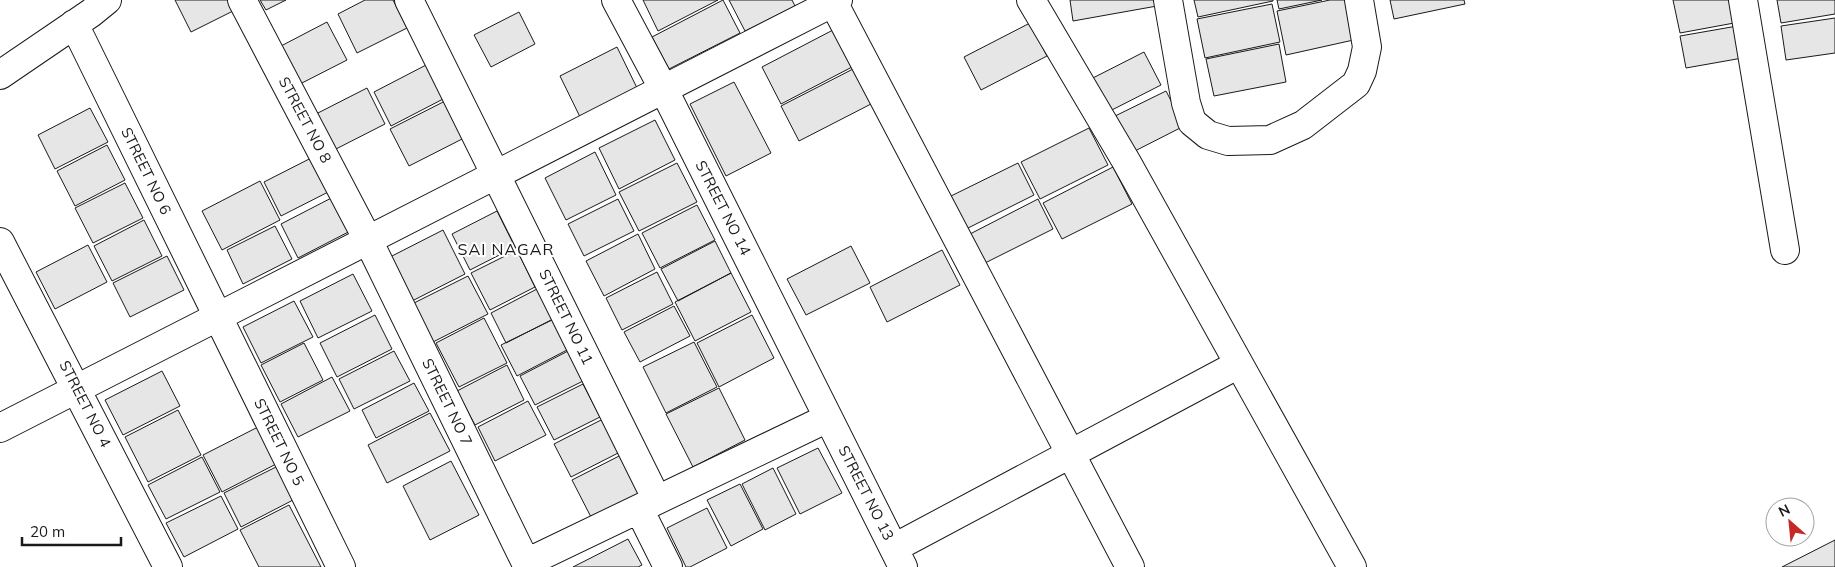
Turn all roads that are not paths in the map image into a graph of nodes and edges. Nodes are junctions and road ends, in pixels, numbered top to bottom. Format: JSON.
{"nodes":[{"id":1,"x":107,"y":0,"type":"edge"},
{"id":2,"x":242,"y":0,"type":"edge"},
{"id":3,"x":409,"y":0,"type":"edge"},
{"id":4,"x":616,"y":0,"type":"edge"},
{"id":5,"x":1031,"y":0,"type":"edge"},
{"id":6,"x":1168,"y":0,"type":"edge"},
{"id":7,"x":1359,"y":0,"type":"edge"},
{"id":8,"x":1743,"y":0,"type":"edge"},
{"id":9,"x":835,"y":1,"type":"edge"},
{"id":10,"x":74,"y":24,"type":"junction"},
{"id":11,"x":0,"y":75,"type":"edge"},
{"id":12,"x":664,"y":90,"type":"junction"},
{"id":13,"x":496,"y":175,"type":"junction"},
{"id":14,"x":368,"y":240,"type":"junction"},
{"id":15,"x":0,"y":242,"type":"edge"},
{"id":16,"x":1785,"y":250,"type":"dead end"},
{"id":17,"x":218,"y":317,"type":"junction"},
{"id":18,"x":1239,"y":364,"type":"junction"},
{"id":19,"x":77,"y":389,"type":"junction"},
{"id":20,"x":828,"y":418,"type":"junction"},
{"id":21,"x":0,"y":428,"type":"edge"},
{"id":22,"x":1071,"y":454,"type":"junction"},
{"id":23,"x":648,"y":505,"type":"junction"},
{"id":24,"x":898,"y":558,"type":"edge"},
{"id":25,"x":168,"y":567,"type":"edge"},
{"id":26,"x":341,"y":567,"type":"edge"},
{"id":27,"x":668,"y":567,"type":"edge"},
{"id":28,"x":1130,"y":567,"type":"edge"},
{"id":29,"x":1352,"y":567,"type":"edge"}],
"edges":[{"from":1,"to":10,"type":"street"},
{"from":2,"to":14,"type":"street","name":"STREET NO 8"},
{"from":3,"to":13,"type":"street","name":"STREET NO 11"},
{"from":4,"to":12,"type":"street","name":"STREET NO 14"},
{"from":5,"to":18,"type":"street"},
{"from":6,"to":7,"type":"street"},
{"from":8,"to":16,"type":"street"},
{"from":9,"to":12,"type":"street"},
{"from":9,"to":22,"type":"street"},
{"from":10,"to":11,"type":"street"},
{"from":10,"to":17,"type":"street","name":"STREET NO 6"},
{"from":12,"to":13,"type":"street"},
{"from":12,"to":20,"type":"street","name":"STREET NO 14"},
{"from":13,"to":14,"type":"street"},
{"from":13,"to":23,"type":"street","name":"STREET NO 11"},
{"from":14,"to":17,"type":"street"},
{"from":14,"to":23,"type":"street","name":"STREET NO 7"},
{"from":15,"to":19,"type":"street","name":"STREET NO 4"},
{"from":17,"to":19,"type":"street"},
{"from":17,"to":26,"type":"street","name":"STREET NO 5"},
{"from":18,"to":22,"type":"street"},
{"from":18,"to":29,"type":"street"},
{"from":19,"to":21,"type":"street"},
{"from":19,"to":25,"type":"street","name":"STREET NO 4"},
{"from":20,"to":23,"type":"street"},
{"from":20,"to":24,"type":"street","name":"STREET NO 13"},
{"from":22,"to":24,"type":"street"},
{"from":22,"to":28,"type":"street"},
{"from":23,"to":27,"type":"street","name":"STREET NO 11"}]}
